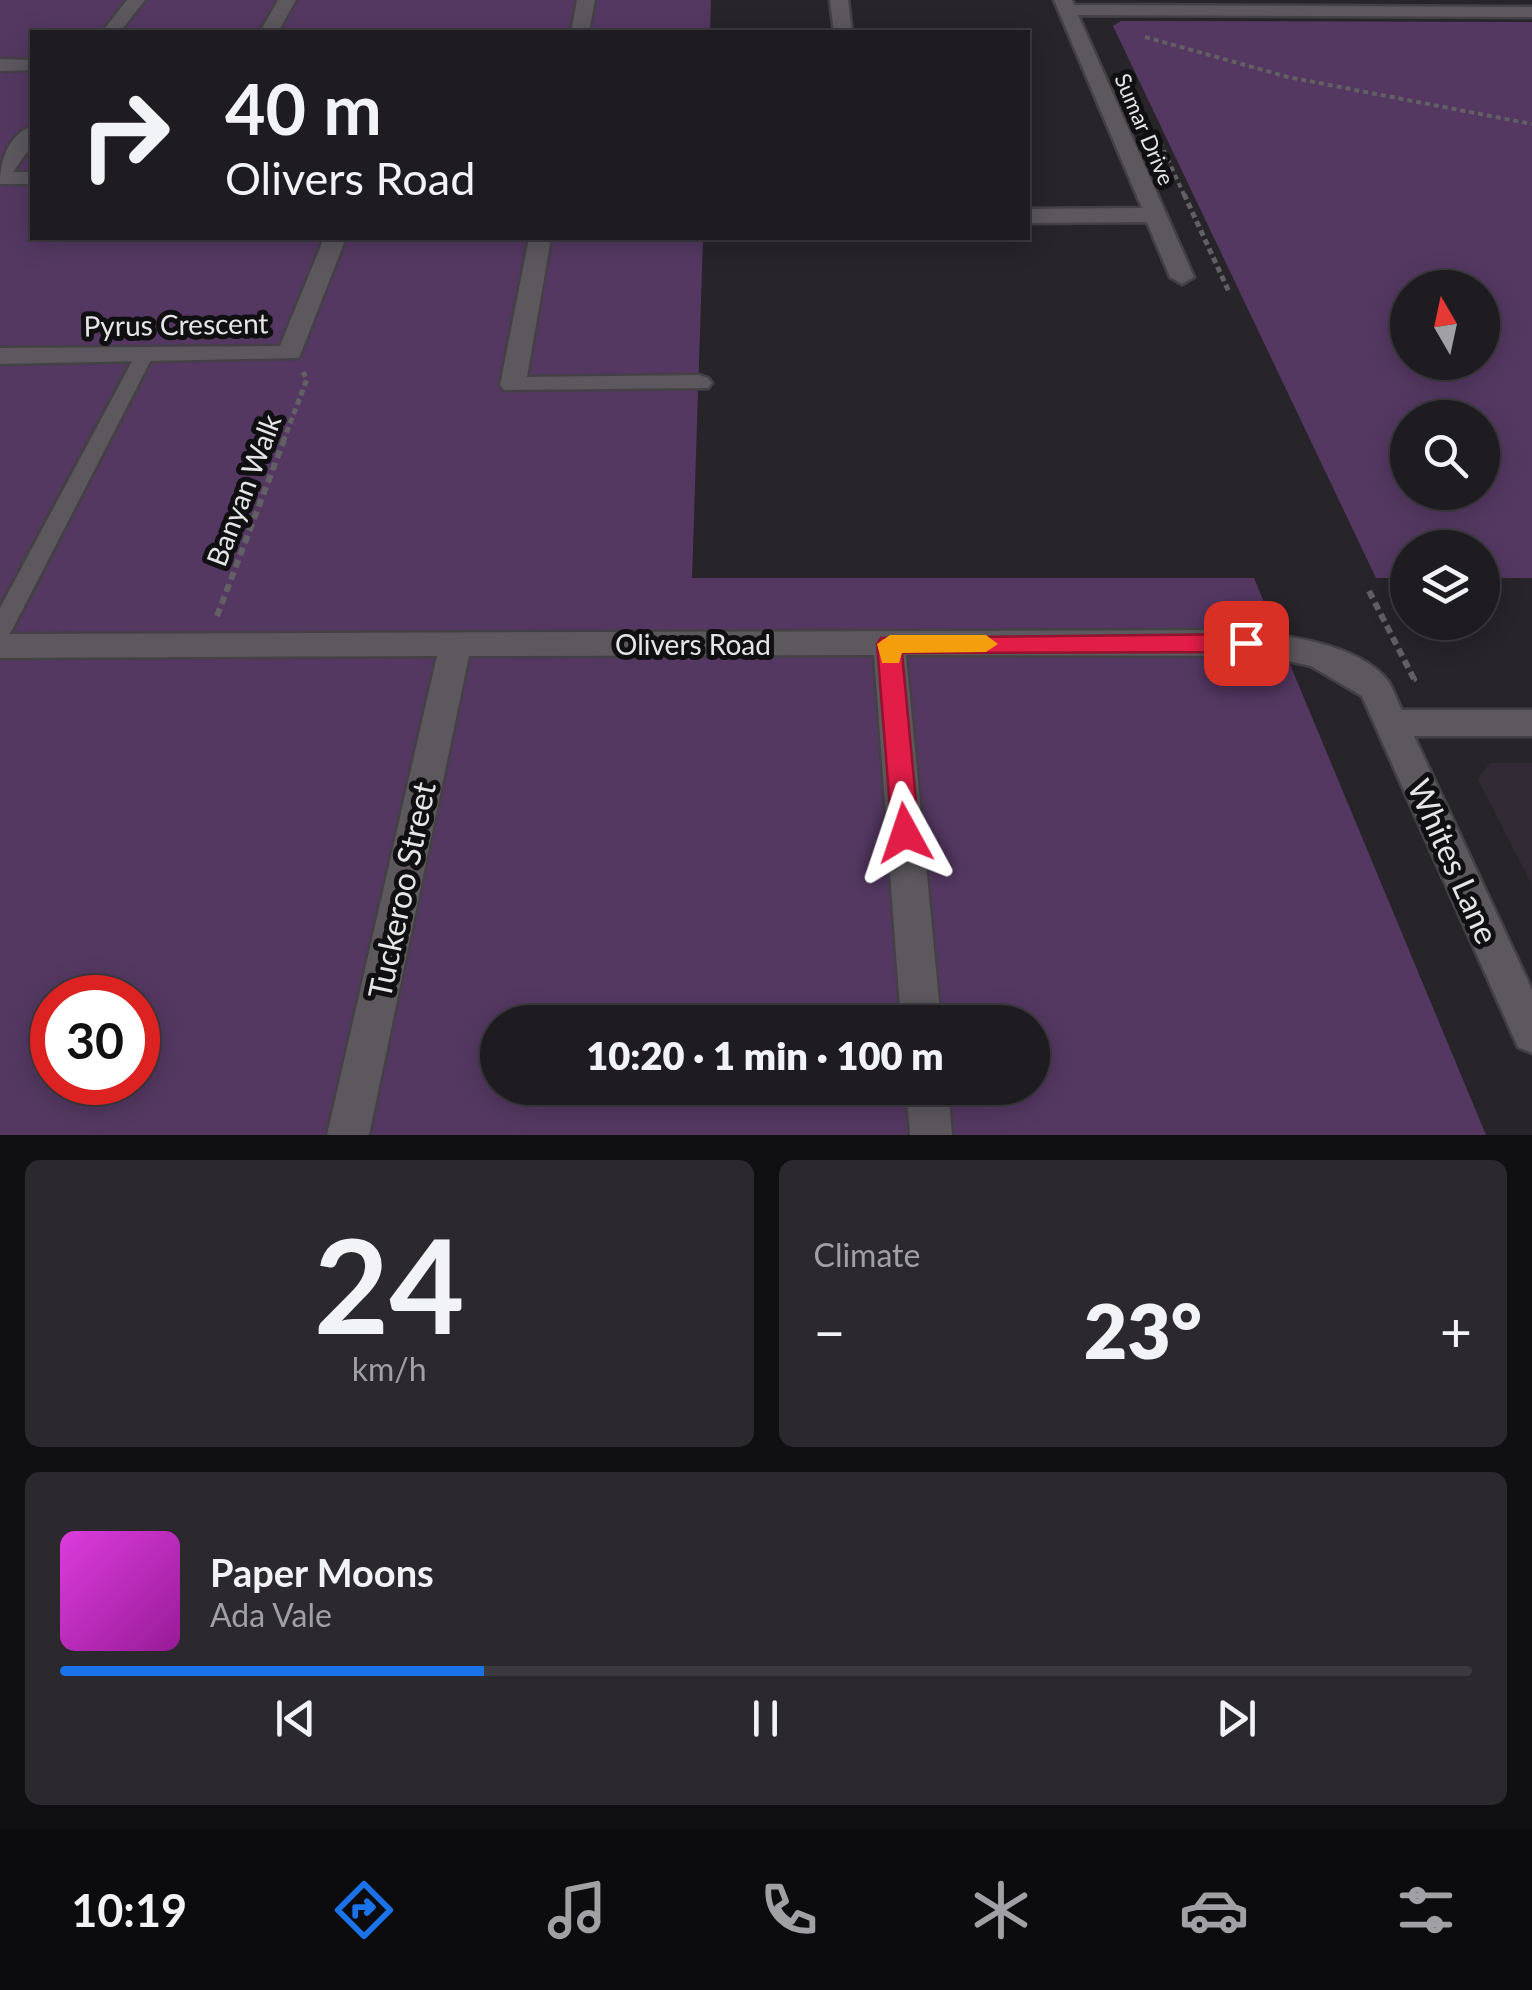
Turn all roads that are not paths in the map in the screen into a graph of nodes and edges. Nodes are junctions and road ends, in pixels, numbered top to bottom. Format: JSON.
{"nodes":[{"id":1,"x":136,"y":0,"type":"edge"},
{"id":2,"x":288,"y":0,"type":"edge"},
{"id":3,"x":586,"y":0,"type":"edge"},
{"id":4,"x":839,"y":0,"type":"edge"},
{"id":5,"x":1065,"y":5,"type":"edge"},
{"id":6,"x":1291,"y":6,"type":"edge"},
{"id":7,"x":1532,"y":12,"type":"edge"},
{"id":8,"x":112,"y":30,"type":"edge"},
{"id":9,"x":270,"y":30,"type":"edge"},
{"id":10,"x":580,"y":30,"type":"edge"},
{"id":11,"x":843,"y":30,"type":"edge"},
{"id":12,"x":0,"y":65,"type":"edge"},
{"id":13,"x":30,"y":65,"type":"edge"},
{"id":14,"x":30,"y":135,"type":"edge"},
{"id":15,"x":0,"y":176,"type":"edge"},
{"id":16,"x":30,"y":178,"type":"edge"},
{"id":17,"x":1155,"y":215,"type":"junction"},
{"id":18,"x":1030,"y":216,"type":"edge"},
{"id":19,"x":334,"y":240,"type":"edge"},
{"id":20,"x":540,"y":240,"type":"edge"},
{"id":21,"x":1182,"y":277,"type":"dead end"},
{"id":22,"x":145,"y":354,"type":"junction"},
{"id":23,"x":0,"y":356,"type":"edge"},
{"id":24,"x":699,"y":383,"type":"dead end"},
{"id":25,"x":0,"y":630,"type":"edge"},
{"id":26,"x":890,"y":644,"type":"junction"},
{"id":27,"x":455,"y":645,"type":"junction"},
{"id":28,"x":0,"y":646,"type":"edge"},
{"id":29,"x":1375,"y":688,"type":"joint"},
{"id":30,"x":1391,"y":723,"type":"junction"},
{"id":31,"x":1532,"y":723,"type":"edge"},
{"id":32,"x":920,"y":1005,"type":"edge"},
{"id":33,"x":1532,"y":1034,"type":"edge"},
{"id":34,"x":927,"y":1105,"type":"edge"},
{"id":35,"x":348,"y":1135,"type":"edge"},
{"id":36,"x":930,"y":1135,"type":"edge"}],
"edges":[{"from":1,"to":8,"type":"street"},
{"from":2,"to":9,"type":"street"},
{"from":3,"to":10,"type":"street"},
{"from":4,"to":11,"type":"street"},
{"from":5,"to":6,"type":"street"},
{"from":5,"to":17,"type":"street","name":"Sumar Drive"},
{"from":6,"to":7,"type":"street"},
{"from":12,"to":13,"type":"street"},
{"from":14,"to":15,"type":"street"},
{"from":15,"to":16,"type":"street"},
{"from":17,"to":18,"type":"street"},
{"from":17,"to":21,"type":"street","name":"Sumar Drive"},
{"from":19,"to":22,"type":"street","name":"Pyrus Crescent"},
{"from":20,"to":24,"type":"street"},
{"from":22,"to":23,"type":"street","name":"Pyrus Crescent"},
{"from":22,"to":25,"type":"lane"},
{"from":26,"to":27,"type":"street","name":"Olivers Road"},
{"from":26,"to":29,"type":"street","name":"Olivers Road"},
{"from":26,"to":32,"type":"street"},
{"from":27,"to":28,"type":"street","name":"Olivers Road"},
{"from":27,"to":35,"type":"street","name":"Tuckeroo Street"},
{"from":29,"to":30,"type":"street","name":"Whites Lane"},
{"from":30,"to":31,"type":"street"},
{"from":30,"to":33,"type":"street","name":"Whites Lane"},
{"from":34,"to":36,"type":"street"}]}
